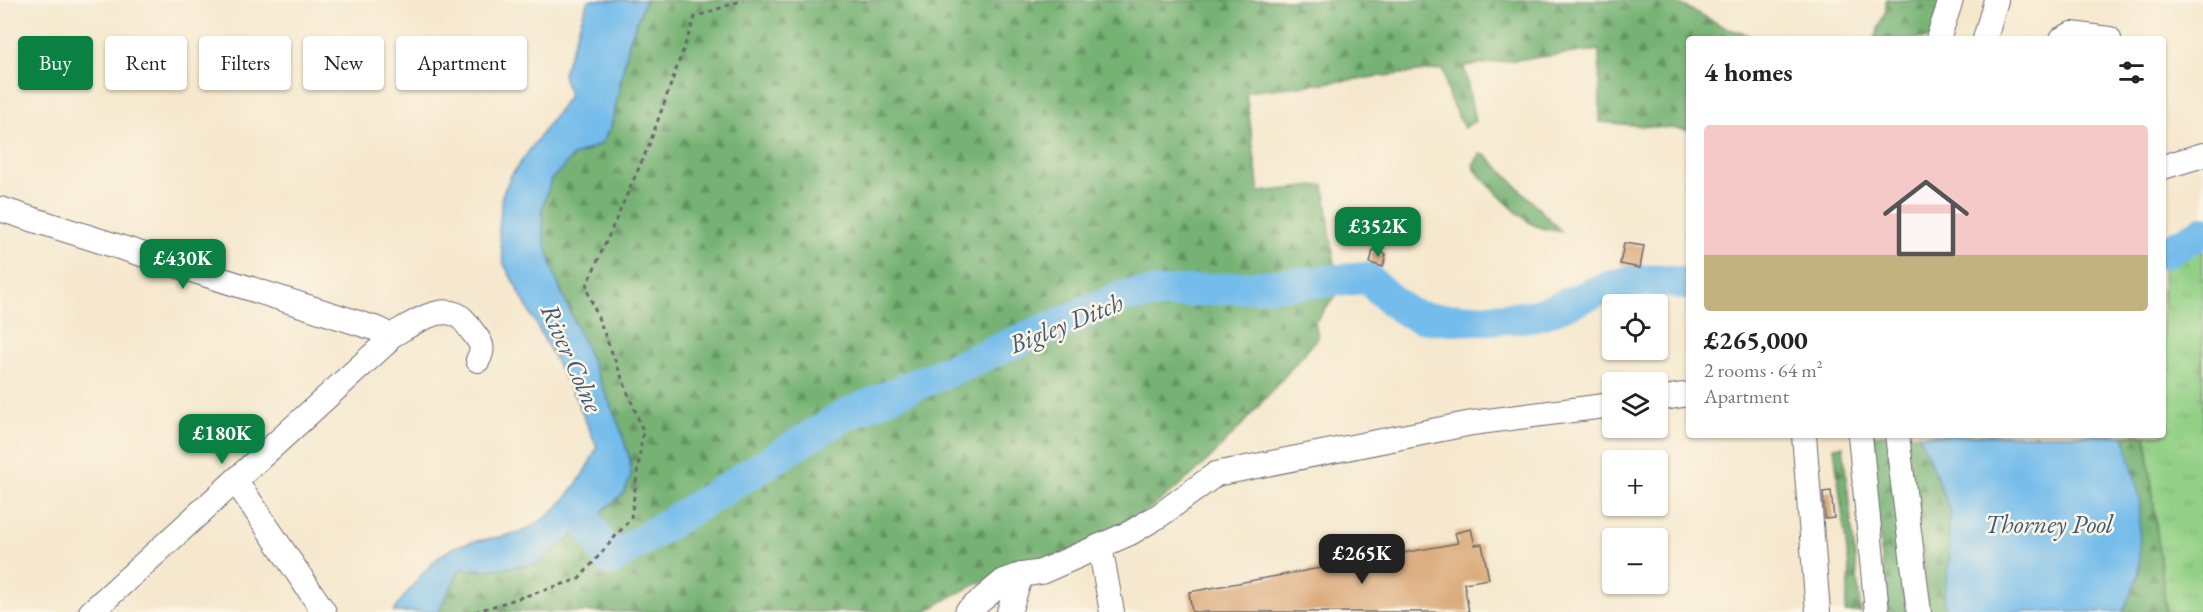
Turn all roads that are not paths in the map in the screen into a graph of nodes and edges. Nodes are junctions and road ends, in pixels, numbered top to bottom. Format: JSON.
{"nodes":[{"id":1,"x":1951,"y":0,"type":"edge"},
{"id":2,"x":1996,"y":0,"type":"edge"},
{"id":3,"x":1939,"y":36,"type":"edge"},
{"id":4,"x":1985,"y":36,"type":"edge"},
{"id":5,"x":2068,"y":36,"type":"edge"},
{"id":6,"x":2087,"y":36,"type":"edge"},
{"id":7,"x":2203,"y":155,"type":"edge"},
{"id":8,"x":2166,"y":166,"type":"edge"},
{"id":9,"x":9,"y":212,"type":"edge"},
{"id":10,"x":0,"y":232,"type":"edge"},
{"id":11,"x":388,"y":336,"type":"junction"},
{"id":12,"x":478,"y":360,"type":"dead end"},
{"id":13,"x":1686,"y":394,"type":"edge"},
{"id":14,"x":1668,"y":397,"type":"edge"},
{"id":15,"x":1602,"y":406,"type":"edge"},
{"id":16,"x":1804,"y":438,"type":"edge"},
{"id":17,"x":1860,"y":438,"type":"edge"},
{"id":18,"x":1897,"y":438,"type":"edge"},
{"id":19,"x":236,"y":481,"type":"junction"},
{"id":20,"x":1100,"y":546,"type":"junction"},
{"id":21,"x":1021,"y":575,"type":"junction"},
{"id":22,"x":92,"y":612,"type":"edge"},
{"id":23,"x":324,"y":612,"type":"edge"},
{"id":24,"x":967,"y":612,"type":"edge"},
{"id":25,"x":1009,"y":612,"type":"edge"},
{"id":26,"x":1112,"y":612,"type":"edge"},
{"id":27,"x":1818,"y":612,"type":"edge"},
{"id":28,"x":1877,"y":612,"type":"edge"},
{"id":29,"x":1919,"y":612,"type":"edge"}],
"edges":[{"from":1,"to":3,"type":"street"},
{"from":2,"to":4,"type":"street"},
{"from":5,"to":6,"type":"street"},
{"from":7,"to":8,"type":"street"},
{"from":9,"to":10,"type":"street"},
{"from":9,"to":11,"type":"street"},
{"from":11,"to":12,"type":"street"},
{"from":11,"to":19,"type":"street"},
{"from":13,"to":14,"type":"street"},
{"from":15,"to":20,"type":"street"},
{"from":16,"to":27,"type":"street"},
{"from":17,"to":28,"type":"street"},
{"from":18,"to":29,"type":"street"},
{"from":19,"to":22,"type":"street"},
{"from":19,"to":23,"type":"street"},
{"from":20,"to":21,"type":"street"},
{"from":20,"to":26,"type":"street"},
{"from":21,"to":24,"type":"street"},
{"from":21,"to":25,"type":"street"}]}
